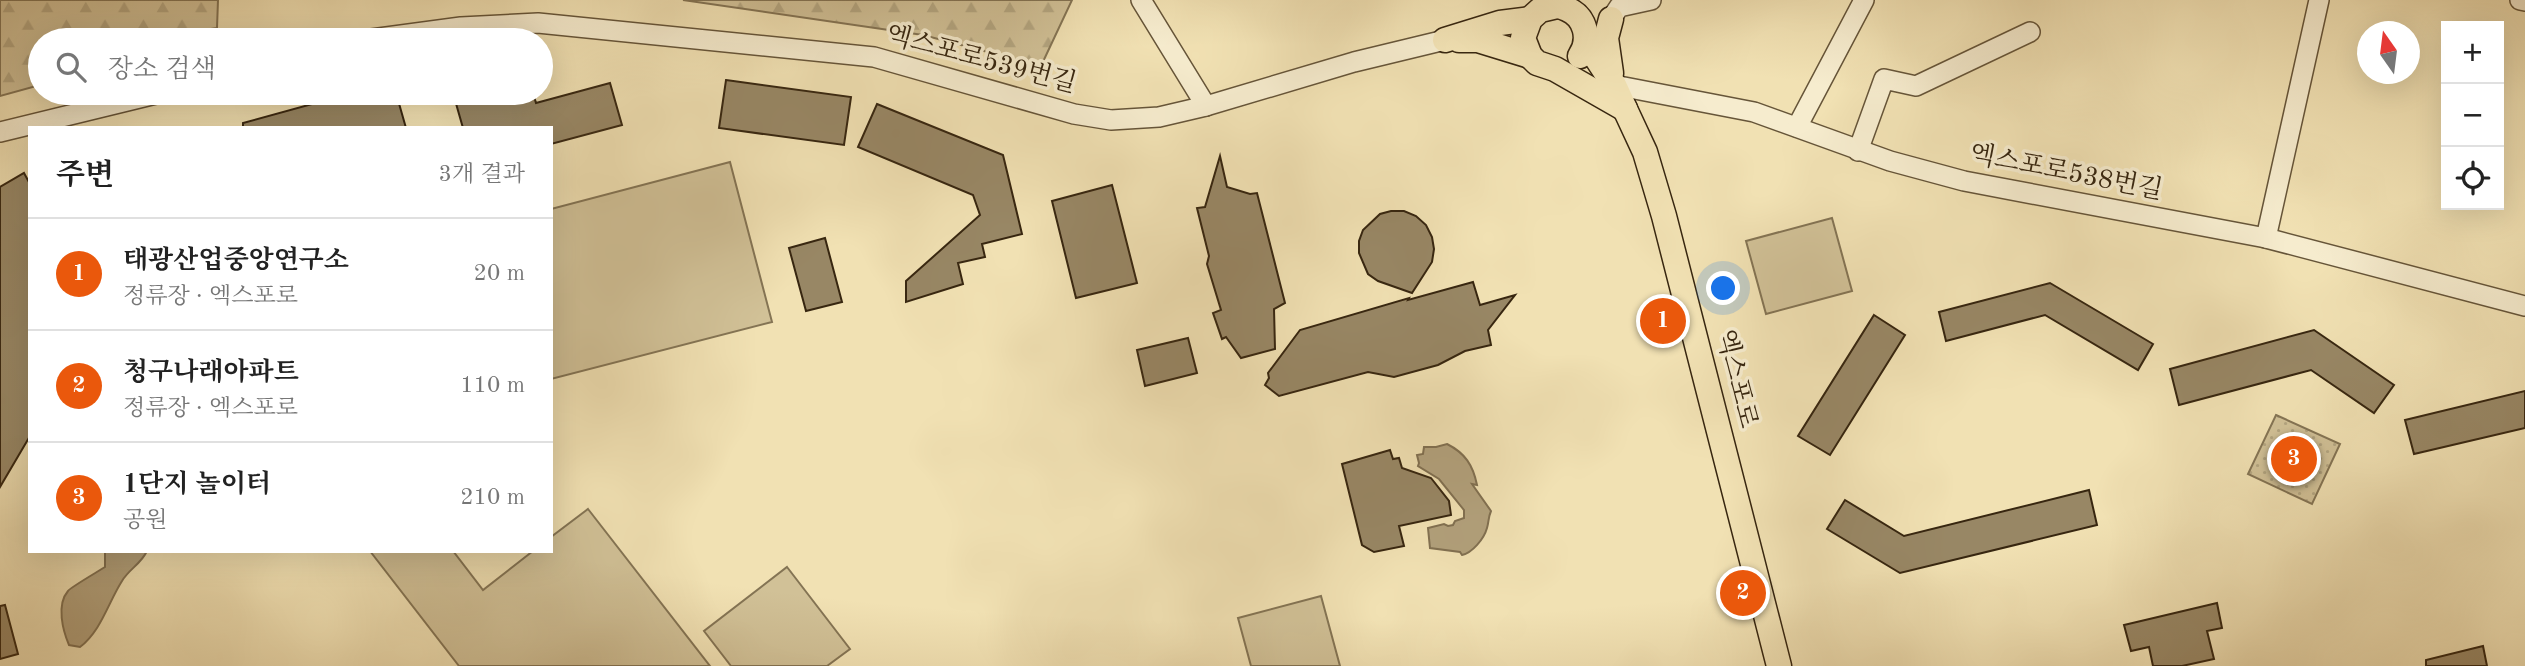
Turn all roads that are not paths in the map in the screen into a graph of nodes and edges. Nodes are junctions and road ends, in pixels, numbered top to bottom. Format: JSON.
{"nodes":[{"id":1,"x":1141,"y":0,"type":"edge"},
{"id":2,"x":1511,"y":0,"type":"edge"},
{"id":3,"x":1651,"y":0,"type":"edge"},
{"id":4,"x":1864,"y":0,"type":"edge"},
{"id":5,"x":2319,"y":0,"type":"edge"},
{"id":6,"x":1542,"y":8,"type":"edge"},
{"id":7,"x":1615,"y":13,"type":"junction"},
{"id":8,"x":1491,"y":26,"type":"junction"},
{"id":9,"x":452,"y":28,"type":"edge"},
{"id":10,"x":2030,"y":32,"type":"dead end"},
{"id":11,"x":1586,"y":37,"type":"junction"},
{"id":12,"x":1445,"y":40,"type":"junction"},
{"id":13,"x":1530,"y":56,"type":"junction"},
{"id":14,"x":1555,"y":69,"type":"junction"},
{"id":15,"x":1582,"y":85,"type":"junction"},
{"id":16,"x":1614,"y":85,"type":"junction"},
{"id":17,"x":111,"y":105,"type":"edge"},
{"id":18,"x":1206,"y":106,"type":"junction"},
{"id":19,"x":1625,"y":109,"type":"junction"},
{"id":20,"x":1797,"y":127,"type":"junction"},
{"id":21,"x":0,"y":132,"type":"edge"},
{"id":22,"x":1858,"y":151,"type":"junction"},
{"id":23,"x":2266,"y":239,"type":"junction"},
{"id":24,"x":2525,"y":306,"type":"edge"},
{"id":25,"x":1779,"y":666,"type":"edge"}],
"edges":[{"from":1,"to":18,"type":"street"},
{"from":2,"to":8,"type":"main road"},
{"from":3,"to":7,"type":"street"},
{"from":4,"to":20,"type":"street"},
{"from":5,"to":23,"type":"street"},
{"from":6,"to":7,"type":"main road"},
{"from":6,"to":8,"type":"main road"},
{"from":6,"to":11,"type":"main road"},
{"from":6,"to":13,"type":"main road"},
{"from":7,"to":11,"type":"main road"},
{"from":7,"to":16,"type":"main road"},
{"from":8,"to":12,"type":"main road"},
{"from":9,"to":18,"type":"street","name":"엑스포로539번길"},
{"from":10,"to":22,"type":"street"},
{"from":11,"to":14,"type":"main road"},
{"from":11,"to":16,"type":"main road"},
{"from":12,"to":13,"type":"main road"},
{"from":12,"to":18,"type":"street","name":"엑스포로539번길"},
{"from":13,"to":14,"type":"main road"},
{"from":14,"to":15,"type":"main road"},
{"from":15,"to":16,"type":"main road"},
{"from":15,"to":19,"type":"main road"},
{"from":16,"to":19,"type":"main road","name":"엑스포로"},
{"from":16,"to":20,"type":"street","name":"엑스포로538번길"},
{"from":17,"to":21,"type":"street"},
{"from":19,"to":25,"type":"main road","name":"엑스포로"},
{"from":20,"to":22,"type":"street","name":"엑스포로538번길"},
{"from":22,"to":23,"type":"street","name":"엑스포로538번길"},
{"from":23,"to":24,"type":"street","name":"엑스포로538번길"}]}
